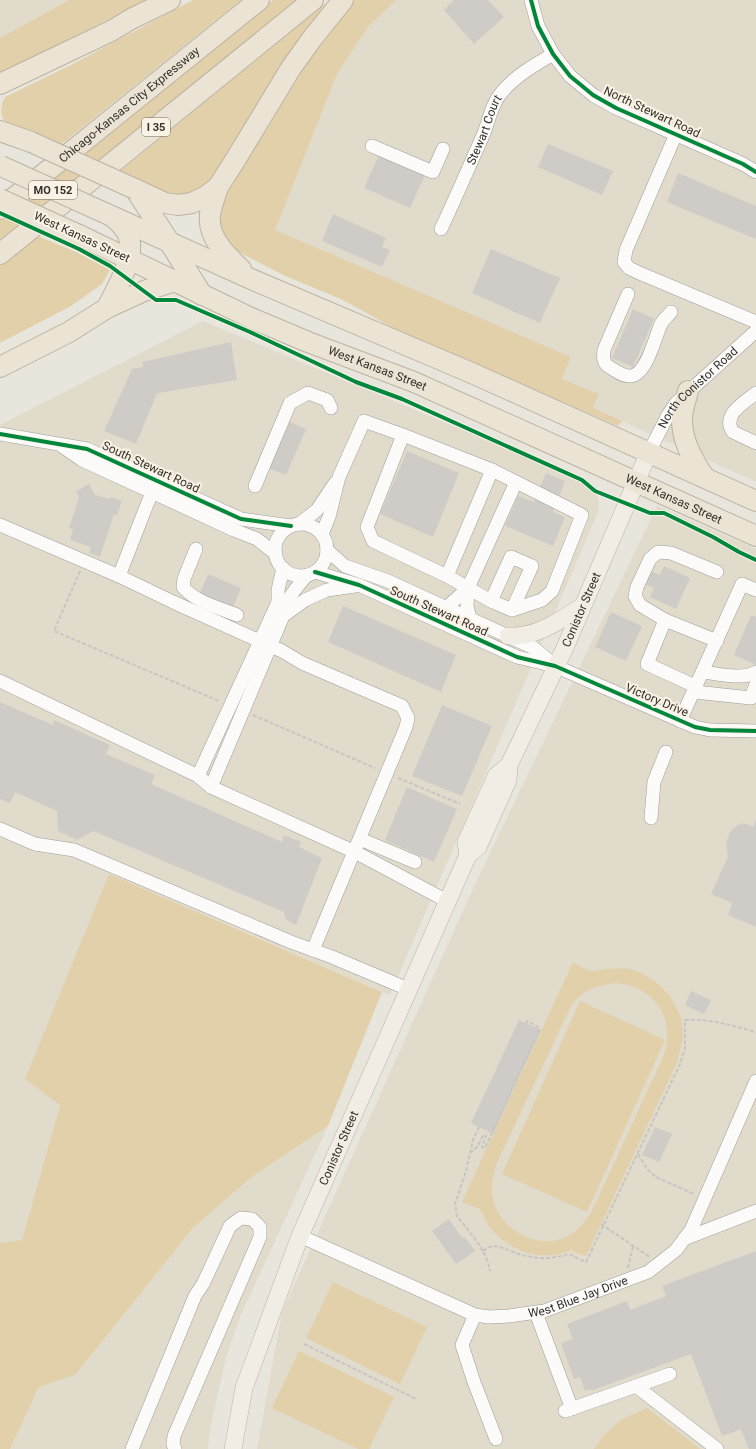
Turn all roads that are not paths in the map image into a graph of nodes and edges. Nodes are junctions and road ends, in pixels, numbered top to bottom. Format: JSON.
{"nodes":[{"id":1,"x":170,"y":0,"type":"edge"},
{"id":2,"x":260,"y":0,"type":"edge"},
{"id":3,"x":312,"y":0,"type":"edge"},
{"id":4,"x":343,"y":0,"type":"edge"},
{"id":5,"x":531,"y":0,"type":"edge"},
{"id":6,"x":553,"y":54,"type":"junction"},
{"id":7,"x":8,"y":80,"type":"edge"},
{"id":8,"x":0,"y":94,"type":"edge"},
{"id":9,"x":0,"y":131,"type":"edge"},
{"id":10,"x":676,"y":134,"type":"junction"},
{"id":11,"x":372,"y":146,"type":"dead end"},
{"id":12,"x":443,"y":149,"type":"dead end"},
{"id":13,"x":0,"y":166,"type":"edge"},
{"id":14,"x":750,"y":166,"type":"edge"},
{"id":15,"x":756,"y":172,"type":"edge"},
{"id":16,"x":218,"y":187,"type":"junction"},
{"id":17,"x":135,"y":189,"type":"junction"},
{"id":18,"x":0,"y":199,"type":"edge"},
{"id":19,"x":0,"y":209,"type":"edge"},
{"id":20,"x":109,"y":215,"type":"junction"},
{"id":21,"x":442,"y":229,"type":"dead end"},
{"id":22,"x":170,"y":243,"type":"junction"},
{"id":23,"x":0,"y":254,"type":"edge"},
{"id":24,"x":129,"y":258,"type":"junction"},
{"id":25,"x":251,"y":279,"type":"junction"},
{"id":26,"x":175,"y":281,"type":"junction"},
{"id":27,"x":628,"y":294,"type":"dead end"},
{"id":28,"x":202,"y":295,"type":"junction"},
{"id":29,"x":107,"y":308,"type":"junction"},
{"id":30,"x":671,"y":312,"type":"dead end"},
{"id":31,"x":756,"y":322,"type":"edge"},
{"id":32,"x":756,"y":331,"type":"edge"},
{"id":33,"x":0,"y":367,"type":"edge"},
{"id":34,"x":688,"y":392,"type":"junction"},
{"id":35,"x":756,"y":393,"type":"edge"},
{"id":36,"x":331,"y":408,"type":"dead end"},
{"id":37,"x":0,"y":434,"type":"edge"},
{"id":38,"x":403,"y":435,"type":"junction"},
{"id":39,"x":756,"y":443,"type":"edge"},
{"id":40,"x":649,"y":452,"type":"junction"},
{"id":41,"x":492,"y":470,"type":"junction"},
{"id":42,"x":339,"y":477,"type":"junction"},
{"id":43,"x":704,"y":477,"type":"junction"},
{"id":44,"x":637,"y":481,"type":"junction"},
{"id":45,"x":516,"y":482,"type":"junction"},
{"id":46,"x":255,"y":486,"type":"dead end"},
{"id":47,"x":155,"y":487,"type":"junction"},
{"id":48,"x":756,"y":501,"type":"edge"},
{"id":49,"x":0,"y":525,"type":"edge"},
{"id":50,"x":295,"y":525,"type":"junction"},
{"id":51,"x":322,"y":534,"type":"junction"},
{"id":52,"x":756,"y":536,"type":"edge"},
{"id":53,"x":196,"y":549,"type":"dead end"},
{"id":54,"x":327,"y":550,"type":"junction"},
{"id":55,"x":276,"y":554,"type":"junction"},
{"id":56,"x":283,"y":568,"type":"junction"},
{"id":57,"x":717,"y":572,"type":"dead end"},
{"id":58,"x":311,"y":574,"type":"junction"},
{"id":59,"x":119,"y":576,"type":"junction"},
{"id":60,"x":447,"y":576,"type":"junction"},
{"id":61,"x":359,"y":585,"type":"junction"},
{"id":62,"x":468,"y":588,"type":"junction"},
{"id":63,"x":756,"y":590,"type":"edge"},
{"id":64,"x":491,"y":601,"type":"junction"},
{"id":65,"x":581,"y":607,"type":"junction"},
{"id":66,"x":446,"y":608,"type":"junction"},
{"id":67,"x":512,"y":610,"type":"junction"},
{"id":68,"x":237,"y":615,"type":"dead end"},
{"id":69,"x":283,"y":616,"type":"junction"},
{"id":70,"x":470,"y":618,"type":"junction"},
{"id":71,"x":665,"y":620,"type":"junction"},
{"id":72,"x":508,"y":636,"type":"junction"},
{"id":73,"x":717,"y":641,"type":"junction"},
{"id":74,"x":265,"y":644,"type":"junction"},
{"id":75,"x":555,"y":666,"type":"junction"},
{"id":76,"x":704,"y":672,"type":"junction"},
{"id":77,"x":756,"y":672,"type":"edge"},
{"id":78,"x":0,"y":681,"type":"edge"},
{"id":79,"x":756,"y":684,"type":"edge"},
{"id":80,"x":696,"y":689,"type":"junction"},
{"id":81,"x":680,"y":721,"type":"junction"},
{"id":82,"x":754,"y":727,"type":"edge"},
{"id":83,"x":666,"y":752,"type":"dead end"},
{"id":84,"x":198,"y":776,"type":"junction"},
{"id":85,"x":211,"y":787,"type":"junction"},
{"id":86,"x":651,"y":818,"type":"dead end"},
{"id":87,"x":0,"y":829,"type":"edge"},
{"id":88,"x":360,"y":839,"type":"junction"},
{"id":89,"x":355,"y":852,"type":"junction"},
{"id":90,"x":415,"y":862,"type":"dead end"},
{"id":91,"x":447,"y":901,"type":"junction"},
{"id":92,"x":313,"y":950,"type":"junction"},
{"id":93,"x":408,"y":990,"type":"junction"},
{"id":94,"x":755,"y":1087,"type":"edge"},
{"id":95,"x":756,"y":1211,"type":"edge"},
{"id":96,"x":300,"y":1236,"type":"junction"},
{"id":97,"x":684,"y":1239,"type":"junction"},
{"id":98,"x":536,"y":1313,"type":"junction"},
{"id":99,"x":475,"y":1315,"type":"junction"},
{"id":100,"x":670,"y":1374,"type":"dead end"},
{"id":101,"x":636,"y":1386,"type":"junction"},
{"id":102,"x":496,"y":1439,"type":"dead end"},
{"id":103,"x":132,"y":1449,"type":"edge"},
{"id":104,"x":175,"y":1449,"type":"edge"},
{"id":105,"x":233,"y":1449,"type":"edge"},
{"id":106,"x":717,"y":1449,"type":"edge"}],
"edges":[{"from":1,"to":7,"type":"highway"},
{"from":2,"to":19,"type":"highway","name":"Chicago-Kansas City Expressway"},
{"from":3,"to":23,"type":"highway","number":"I 35"},
{"from":4,"to":16,"type":"highway"},
{"from":5,"to":6,"type":"street","name":"North Stewart Road"},
{"from":6,"to":10,"type":"street","name":"North Stewart Road"},
{"from":6,"to":21,"type":"street","name":"Stewart Court"},
{"from":7,"to":8,"type":"highway"},
{"from":9,"to":17,"type":"highway","bridge":true},
{"from":10,"to":14,"type":"street","name":"North Stewart Road"},
{"from":10,"to":31,"type":"street"},
{"from":11,"to":12,"type":"street"},
{"from":13,"to":20,"type":"highway","number":"MO 152","bridge":true},
{"from":14,"to":15,"type":"street","name":"North Stewart Road"},
{"from":16,"to":17,"type":"highway"},
{"from":16,"to":25,"type":"highway"},
{"from":17,"to":22,"type":"highway"},
{"from":18,"to":24,"type":"highway","name":"West Kansas Street","bridge":true},
{"from":20,"to":22,"type":"highway"},
{"from":20,"to":24,"type":"highway"},
{"from":22,"to":25,"type":"highway"},
{"from":22,"to":28,"type":"highway"},
{"from":24,"to":26,"type":"highway","name":"West Kansas Street"},
{"from":24,"to":29,"type":"highway"},
{"from":25,"to":40,"type":"highway"},
{"from":26,"to":28,"type":"highway","name":"West Kansas Street"},
{"from":26,"to":29,"type":"highway"},
{"from":27,"to":30,"type":"street"},
{"from":28,"to":44,"type":"highway","name":"West Kansas Street"},
{"from":29,"to":33,"type":"highway"},
{"from":32,"to":34,"type":"street","name":"North Conistor Road"},
{"from":34,"to":40,"type":"street","name":"North Conistor Road"},
{"from":34,"to":43,"type":"highway"},
{"from":35,"to":39,"type":"street"},
{"from":36,"to":46,"type":"street"},
{"from":37,"to":47,"type":"street","name":"South Stewart Road"},
{"from":38,"to":41,"type":"street"},
{"from":38,"to":42,"type":"street"},
{"from":38,"to":60,"type":"street"},
{"from":40,"to":43,"type":"highway"},
{"from":40,"to":44,"type":"main road","name":"Conistor Street"},
{"from":41,"to":45,"type":"street"},
{"from":41,"to":60,"type":"street"},
{"from":42,"to":50,"type":"street"},
{"from":42,"to":51,"type":"street"},
{"from":43,"to":48,"type":"highway"},
{"from":44,"to":52,"type":"highway","name":"West Kansas Street"},
{"from":44,"to":65,"type":"main road","name":"Conistor Street"},
{"from":45,"to":62,"type":"street"},
{"from":45,"to":67,"type":"street"},
{"from":47,"to":50,"type":"street","name":"South Stewart Road"},
{"from":47,"to":55,"type":"street","name":"South Stewart Road"},
{"from":47,"to":59,"type":"street"},
{"from":49,"to":59,"type":"street"},
{"from":50,"to":51,"type":"street"},
{"from":50,"to":55,"type":"street"},
{"from":51,"to":54,"type":"street"},
{"from":53,"to":68,"type":"street"},
{"from":54,"to":58,"type":"street"},
{"from":54,"to":66,"type":"street","name":"South Stewart Road"},
{"from":55,"to":56,"type":"street"},
{"from":56,"to":58,"type":"street"},
{"from":56,"to":74,"type":"street"},
{"from":57,"to":71,"type":"street"},
{"from":58,"to":61,"type":"street","name":"South Stewart Road"},
{"from":58,"to":69,"type":"street"},
{"from":59,"to":74,"type":"street"},
{"from":60,"to":62,"type":"street"},
{"from":61,"to":69,"type":"street"},
{"from":61,"to":75,"type":"street","name":"South Stewart Road"},
{"from":62,"to":64,"type":"street"},
{"from":62,"to":66,"type":"street"},
{"from":62,"to":70,"type":"street"},
{"from":63,"to":73,"type":"street"},
{"from":64,"to":67,"type":"street"},
{"from":64,"to":67,"type":"street"},
{"from":65,"to":72,"type":"main road"},
{"from":65,"to":75,"type":"main road","name":"Conistor Street"},
{"from":66,"to":70,"type":"street","name":"South Stewart Road"},
{"from":69,"to":74,"type":"street"},
{"from":70,"to":72,"type":"street","name":"South Stewart Road"},
{"from":71,"to":73,"type":"street"},
{"from":71,"to":80,"type":"street"},
{"from":72,"to":75,"type":"street","name":"South Stewart Road"},
{"from":73,"to":76,"type":"street"},
{"from":74,"to":84,"type":"street"},
{"from":74,"to":85,"type":"street"},
{"from":74,"to":88,"type":"street"},
{"from":75,"to":81,"type":"street","name":"Victory Drive"},
{"from":75,"to":91,"type":"main road","name":"Conistor Street"},
{"from":76,"to":77,"type":"street"},
{"from":76,"to":80,"type":"street"},
{"from":78,"to":84,"type":"street"},
{"from":79,"to":80,"type":"street"},
{"from":80,"to":81,"type":"street"},
{"from":81,"to":82,"type":"street","name":"Victory Drive"},
{"from":83,"to":86,"type":"street"},
{"from":84,"to":85,"type":"street"},
{"from":85,"to":89,"type":"street"},
{"from":87,"to":92,"type":"street"},
{"from":88,"to":89,"type":"street"},
{"from":88,"to":90,"type":"street"},
{"from":89,"to":91,"type":"street"},
{"from":89,"to":92,"type":"street"},
{"from":91,"to":93,"type":"main road","name":"Conistor Street"},
{"from":92,"to":93,"type":"street"},
{"from":93,"to":96,"type":"main road","name":"Conistor Street"},
{"from":94,"to":97,"type":"street","name":"West Blue Jay Drive"},
{"from":95,"to":97,"type":"street"},
{"from":96,"to":99,"type":"street","name":"West Blue Jay Drive"},
{"from":96,"to":105,"type":"main road","name":"Conistor Street"},
{"from":97,"to":98,"type":"street","name":"West Blue Jay Drive"},
{"from":98,"to":99,"type":"street","name":"West Blue Jay Drive"},
{"from":98,"to":101,"type":"street"},
{"from":99,"to":102,"type":"street"},
{"from":100,"to":101,"type":"street"},
{"from":101,"to":106,"type":"street"},
{"from":103,"to":104,"type":"street"}]}
